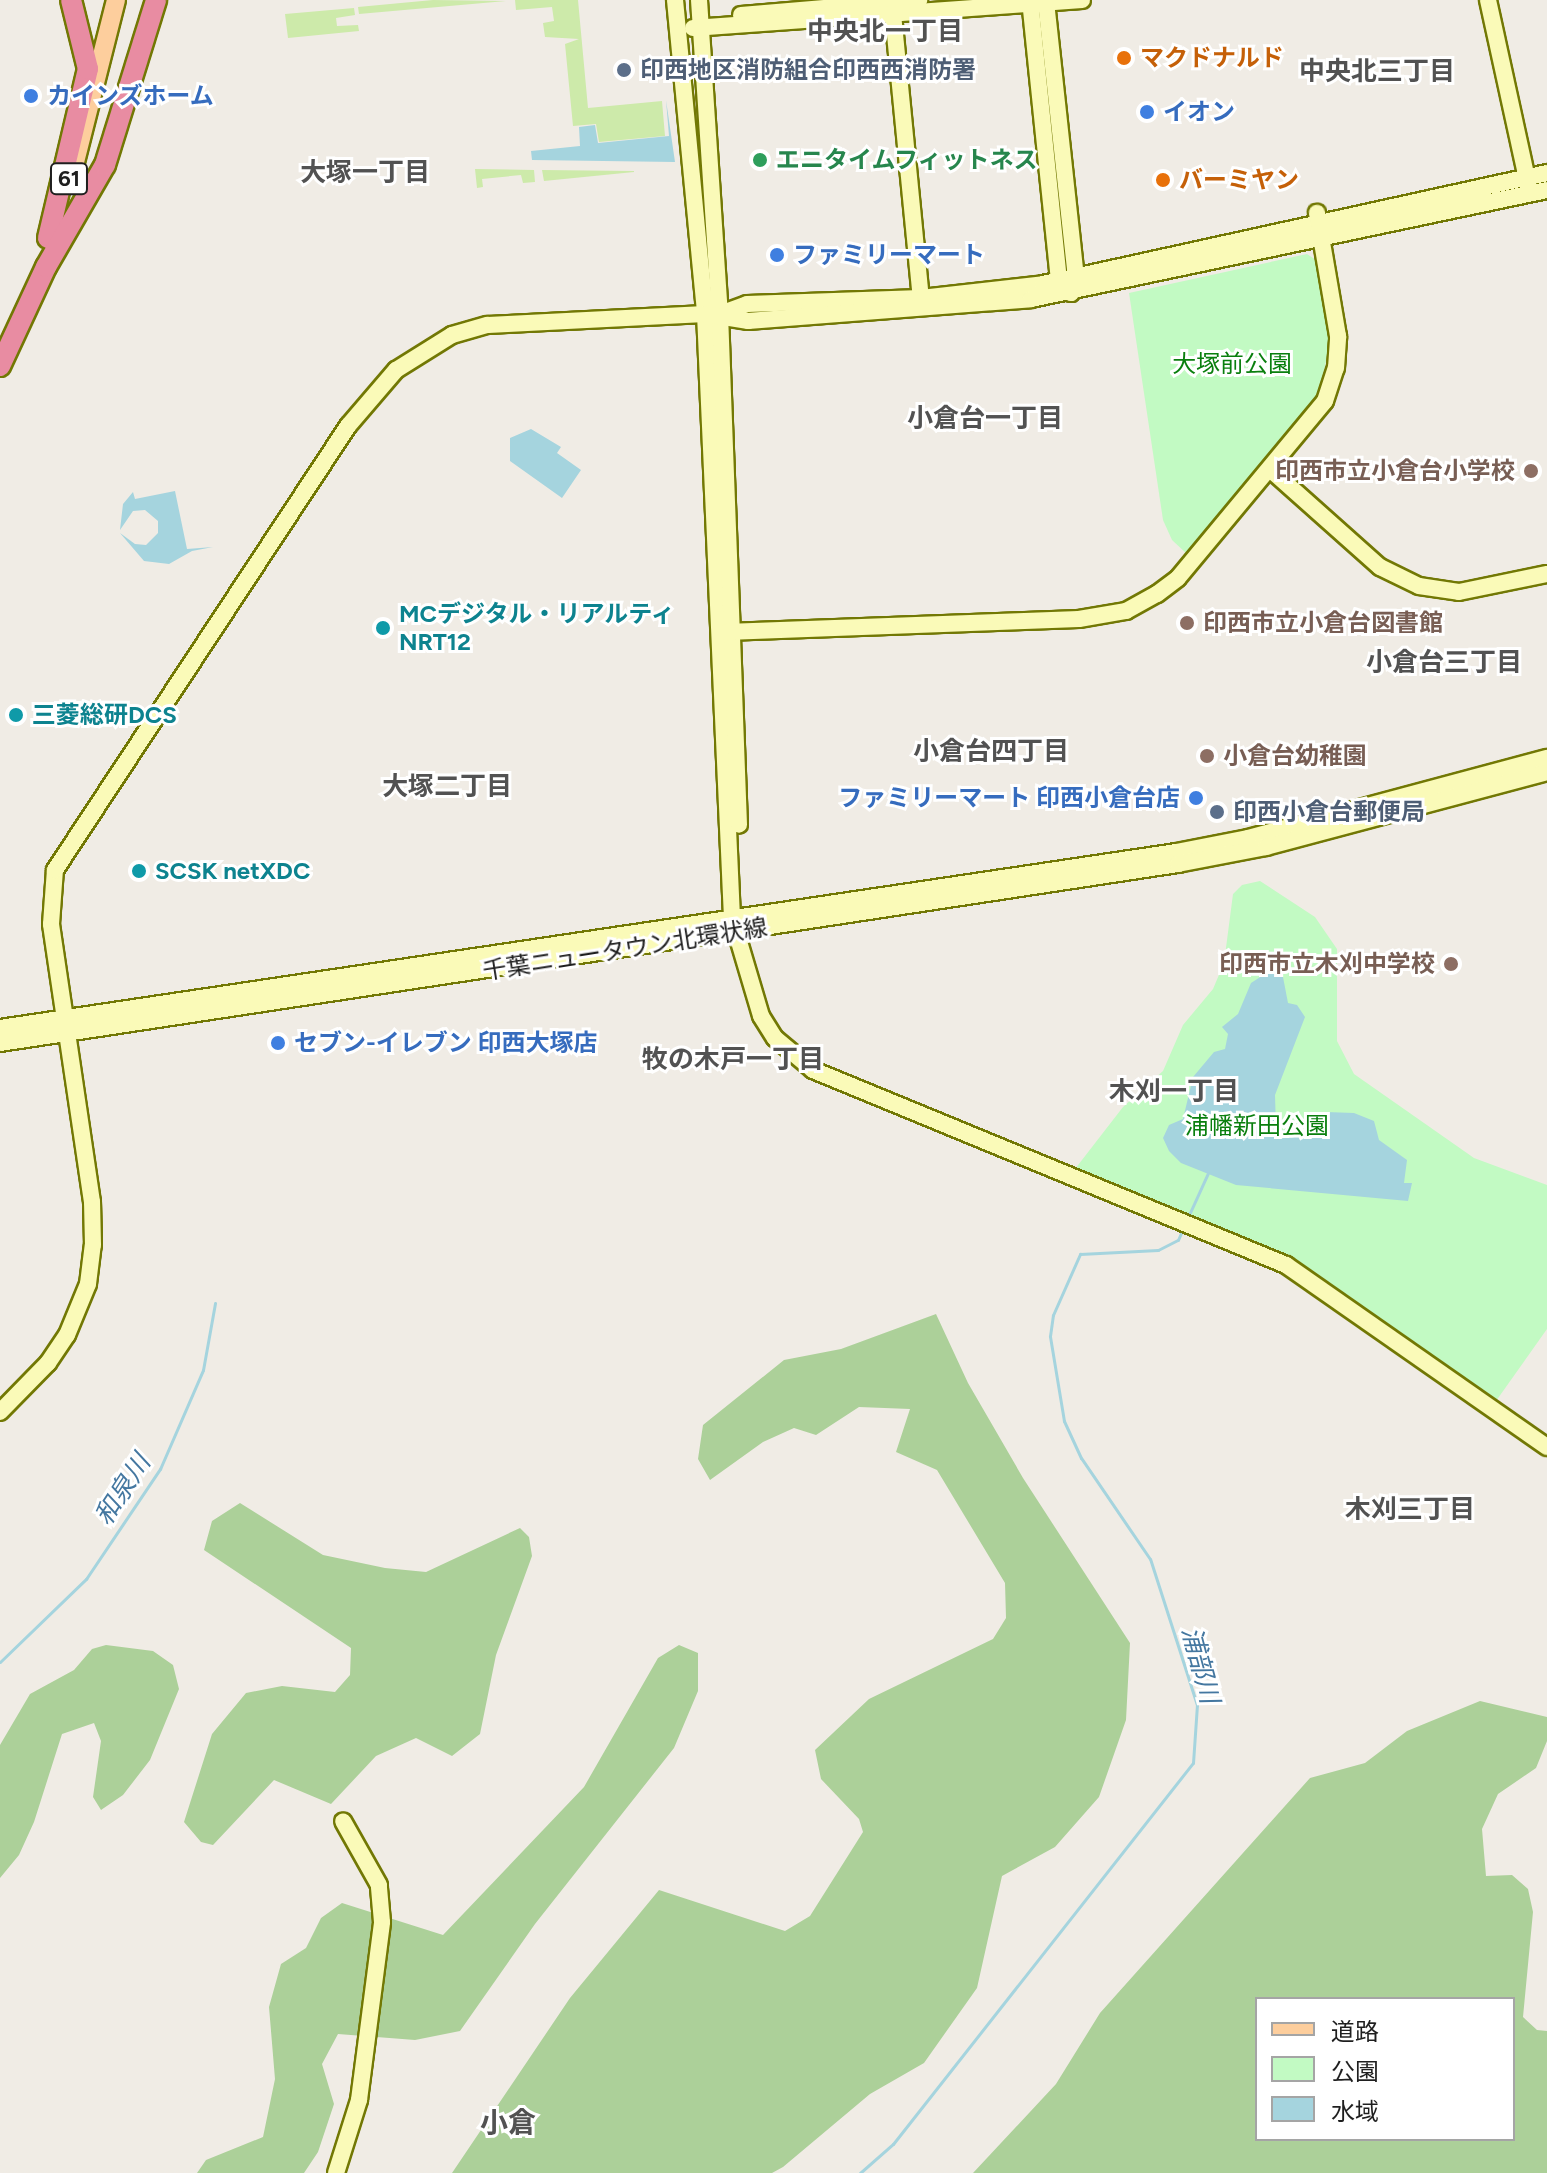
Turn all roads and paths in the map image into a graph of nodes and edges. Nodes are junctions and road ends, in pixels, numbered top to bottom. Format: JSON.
{"nodes":[{"id":1,"x":71,"y":0,"type":"edge"},
{"id":2,"x":116,"y":0,"type":"edge"},
{"id":3,"x":156,"y":0,"type":"edge"},
{"id":4,"x":675,"y":0,"type":"edge"},
{"id":5,"x":699,"y":0,"type":"edge"},
{"id":6,"x":919,"y":0,"type":"edge"},
{"id":7,"x":1082,"y":0,"type":"edge"},
{"id":8,"x":1488,"y":0,"type":"edge"},
{"id":9,"x":1038,"y":2,"type":"edge"},
{"id":10,"x":893,"y":14,"type":"junction"},
{"id":11,"x":702,"y":25,"type":"junction"},
{"id":12,"x":677,"y":28,"type":"junction"},
{"id":13,"x":1547,"y":173,"type":"edge"},
{"id":14,"x":1535,"y":187,"type":"edge"},
{"id":15,"x":1316,"y":223,"type":"junction"},
{"id":16,"x":48,"y":238,"type":"junction"},
{"id":17,"x":1069,"y":284,"type":"junction"},
{"id":18,"x":921,"y":298,"type":"junction"},
{"id":19,"x":713,"y":314,"type":"junction"},
{"id":20,"x":0,"y":350,"type":"edge"},
{"id":21,"x":0,"y":366,"type":"edge"},
{"id":22,"x":1271,"y":470,"type":"junction"},
{"id":23,"x":1547,"y":574,"type":"edge"},
{"id":24,"x":727,"y":632,"type":"junction"},
{"id":25,"x":1547,"y":758,"type":"edge"},
{"id":26,"x":1547,"y":772,"type":"edge"},
{"id":27,"x":1266,"y":840,"type":"junction"},
{"id":28,"x":737,"y":922,"type":"junction"},
{"id":29,"x":66,"y":1026,"type":"junction"},
{"id":30,"x":0,"y":1028,"type":"edge"},
{"id":31,"x":0,"y":1043,"type":"edge"},
{"id":32,"x":0,"y":1412,"type":"edge"},
{"id":33,"x":1547,"y":1447,"type":"edge"},
{"id":34,"x":343,"y":1821,"type":"dead end"},
{"id":35,"x":336,"y":2173,"type":"edge"}],
"edges":[{"from":1,"to":16,"type":"highway"},
{"from":2,"to":16,"type":"main road","number":"61"},
{"from":3,"to":21,"type":"highway"},
{"from":4,"to":12,"type":"street"},
{"from":5,"to":11,"type":"street"},
{"from":6,"to":11,"type":"street"},
{"from":7,"to":9,"type":"street"},
{"from":8,"to":14,"type":"street"},
{"from":9,"to":10,"type":"street"},
{"from":9,"to":17,"type":"street"},
{"from":10,"to":11,"type":"street"},
{"from":10,"to":18,"type":"street"},
{"from":11,"to":12,"type":"street"},
{"from":11,"to":19,"type":"street"},
{"from":12,"to":19,"type":"street"},
{"from":13,"to":14,"type":"street"},
{"from":14,"to":15,"type":"street"},
{"from":15,"to":17,"type":"street"},
{"from":15,"to":22,"type":"street"},
{"from":16,"to":20,"type":"main road","number":"61"},
{"from":17,"to":18,"type":"street"},
{"from":17,"to":19,"type":"street"},
{"from":18,"to":19,"type":"street"},
{"from":19,"to":24,"type":"street"},
{"from":19,"to":29,"type":"street"},
{"from":22,"to":23,"type":"street"},
{"from":22,"to":24,"type":"street"},
{"from":24,"to":28,"type":"street"},
{"from":25,"to":27,"type":"street"},
{"from":26,"to":27,"type":"street"},
{"from":27,"to":28,"type":"street","name":"千葉ニュータウン北環状線"},
{"from":28,"to":29,"type":"street","name":"千葉ニュータウン北環状線"},
{"from":28,"to":33,"type":"street"},
{"from":29,"to":30,"type":"street","name":"千葉ニュータウン北環状線"},
{"from":29,"to":31,"type":"street","name":"千葉ニュータウン北環状線"},
{"from":29,"to":32,"type":"street"},
{"from":34,"to":35,"type":"street"}]}
